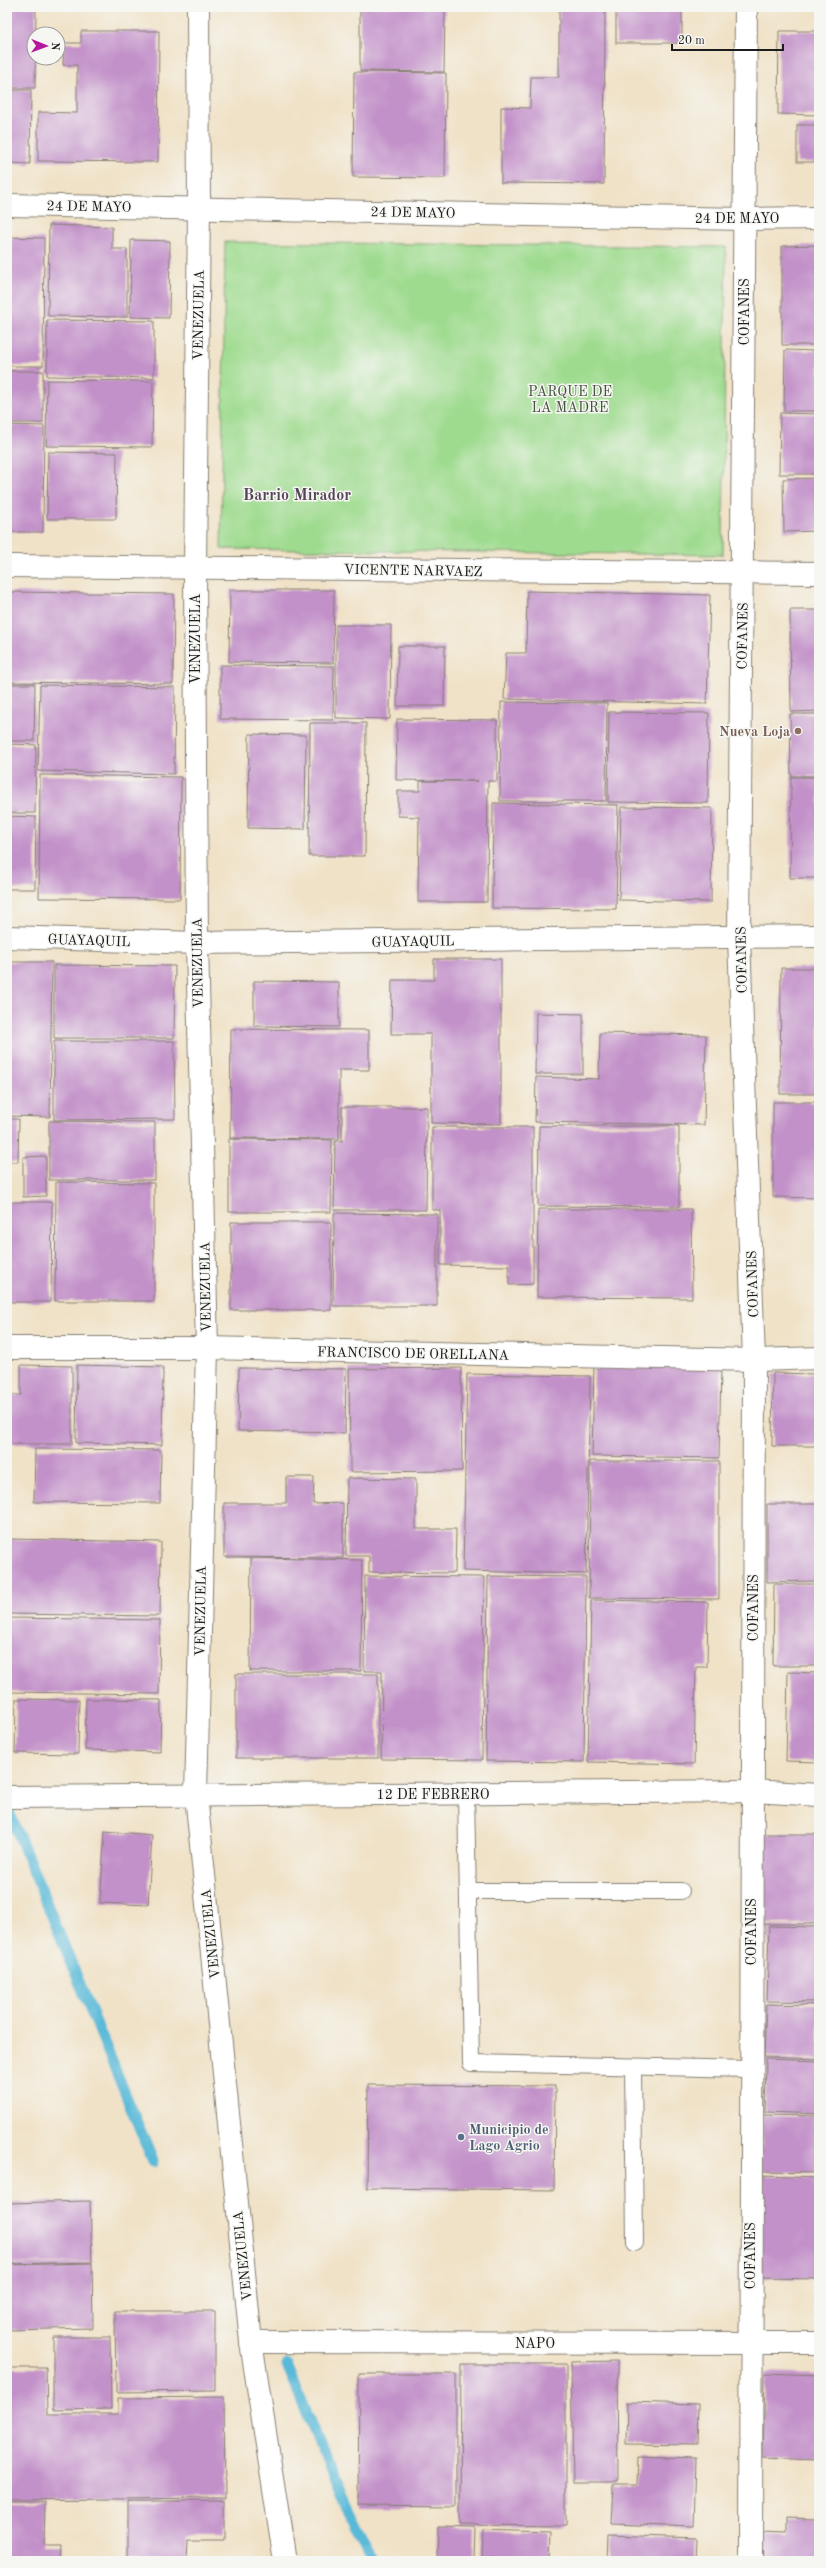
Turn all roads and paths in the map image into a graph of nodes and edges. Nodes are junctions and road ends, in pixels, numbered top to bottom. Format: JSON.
{"nodes":[{"id":1,"x":198,"y":7,"type":"edge"},
{"id":2,"x":746,"y":7,"type":"edge"},
{"id":3,"x":7,"y":205,"type":"edge"},
{"id":4,"x":199,"y":208,"type":"junction"},
{"id":5,"x":745,"y":218,"type":"junction"},
{"id":6,"x":819,"y":218,"type":"edge"},
{"id":7,"x":7,"y":566,"type":"edge"},
{"id":8,"x":195,"y":568,"type":"junction"},
{"id":9,"x":743,"y":573,"type":"junction"},
{"id":10,"x":819,"y":573,"type":"edge"},
{"id":11,"x":819,"y":936,"type":"edge"},
{"id":12,"x":7,"y":937,"type":"edge"},
{"id":13,"x":740,"y":937,"type":"junction"},
{"id":14,"x":197,"y":943,"type":"junction"},
{"id":15,"x":7,"y":1348,"type":"edge"},
{"id":16,"x":207,"y":1348,"type":"junction"},
{"id":17,"x":819,"y":1358,"type":"edge"},
{"id":18,"x":754,"y":1360,"type":"junction"},
{"id":19,"x":752,"y":1792,"type":"junction"},
{"id":20,"x":466,"y":1793,"type":"junction"},
{"id":21,"x":196,"y":1795,"type":"junction"},
{"id":22,"x":819,"y":1795,"type":"edge"},
{"id":23,"x":7,"y":1797,"type":"edge"},
{"id":24,"x":468,"y":1891,"type":"junction"},
{"id":25,"x":681,"y":1891,"type":"dead end"},
{"id":26,"x":633,"y":2067,"type":"junction"},
{"id":27,"x":751,"y":2069,"type":"junction"},
{"id":28,"x":635,"y":2243,"type":"dead end"},
{"id":29,"x":250,"y":2342,"type":"junction"},
{"id":30,"x":750,"y":2344,"type":"junction"},
{"id":31,"x":819,"y":2344,"type":"edge"},
{"id":32,"x":285,"y":2561,"type":"edge"},
{"id":33,"x":751,"y":2561,"type":"edge"}],
"edges":[{"from":1,"to":4,"type":"street","name":"VENEZUELA"},
{"from":2,"to":5,"type":"street","name":"COFANES"},
{"from":3,"to":4,"type":"street","name":"24 DE MAYO"},
{"from":4,"to":5,"type":"street","name":"24 DE MAYO"},
{"from":4,"to":8,"type":"street","name":"VENEZUELA"},
{"from":5,"to":6,"type":"street","name":"24 DE MAYO"},
{"from":5,"to":9,"type":"street","name":"COFANES"},
{"from":7,"to":8,"type":"street","name":"VICENTE NARVAEZ"},
{"from":8,"to":9,"type":"street","name":"VICENTE NARVAEZ"},
{"from":8,"to":14,"type":"street","name":"VENEZUELA"},
{"from":9,"to":10,"type":"street","name":"VICENTE NARVAEZ"},
{"from":9,"to":13,"type":"street","name":"COFANES"},
{"from":11,"to":13,"type":"street","name":"GUAYAQUIL"},
{"from":12,"to":14,"type":"street","name":"GUAYAQUIL"},
{"from":13,"to":14,"type":"street","name":"GUAYAQUIL"},
{"from":13,"to":18,"type":"street","name":"COFANES"},
{"from":14,"to":16,"type":"street","name":"VENEZUELA"},
{"from":15,"to":16,"type":"street","name":"FRANCISCO DE ORELLANA"},
{"from":16,"to":18,"type":"street","name":"FRANCISCO DE ORELLANA"},
{"from":16,"to":21,"type":"street","name":"VENEZUELA"},
{"from":17,"to":18,"type":"street","name":"FRANCISCO DE ORELLANA"},
{"from":18,"to":19,"type":"street","name":"COFANES"},
{"from":19,"to":20,"type":"street","name":"12 DE FEBRERO"},
{"from":19,"to":22,"type":"street","name":"12 DE FEBRERO"},
{"from":19,"to":27,"type":"street","name":"COFANES"},
{"from":20,"to":21,"type":"street","name":"12 DE FEBRERO"},
{"from":20,"to":24,"type":"lane"},
{"from":21,"to":23,"type":"street","name":"12 DE FEBRERO"},
{"from":21,"to":29,"type":"street","name":"VENEZUELA"},
{"from":24,"to":25,"type":"lane"},
{"from":24,"to":26,"type":"lane"},
{"from":26,"to":27,"type":"lane"},
{"from":26,"to":28,"type":"lane"},
{"from":27,"to":30,"type":"street","name":"COFANES"},
{"from":29,"to":30,"type":"street","name":"NAPO"},
{"from":29,"to":32,"type":"street","name":"VENEZUELA"},
{"from":30,"to":31,"type":"street","name":"NAPO"},
{"from":30,"to":33,"type":"street","name":"COFANES"}]}
